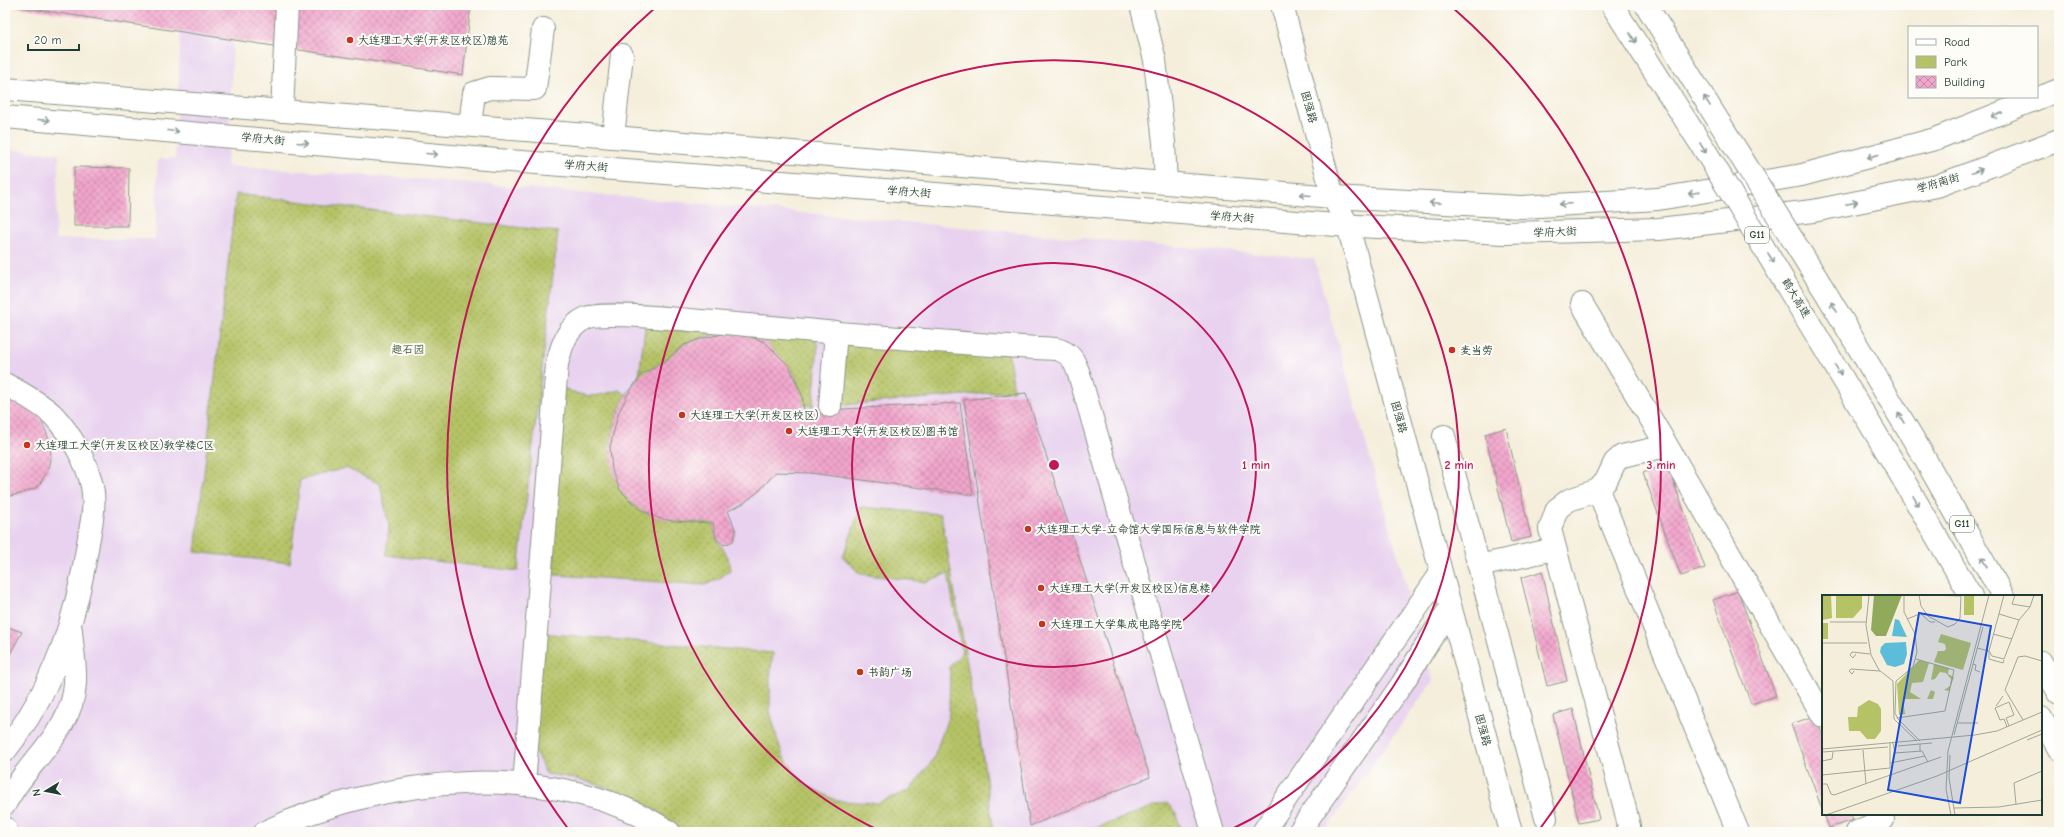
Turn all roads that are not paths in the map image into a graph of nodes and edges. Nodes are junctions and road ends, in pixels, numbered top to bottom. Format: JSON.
{"nodes":[{"id":1,"x":288,"y":5,"type":"edge"},
{"id":2,"x":1140,"y":5,"type":"edge"},
{"id":3,"x":1282,"y":5,"type":"edge"},
{"id":4,"x":1612,"y":5,"type":"edge"},
{"id":5,"x":1646,"y":5,"type":"edge"},
{"id":6,"x":543,"y":29,"type":"dead end"},
{"id":7,"x":622,"y":55,"type":"dead end"},
{"id":8,"x":5,"y":89,"type":"edge"},
{"id":9,"x":2059,"y":90,"type":"edge"},
{"id":10,"x":282,"y":111,"type":"junction"},
{"id":11,"x":5,"y":117,"type":"edge"},
{"id":12,"x":470,"y":125,"type":"junction"},
{"id":13,"x":613,"y":137,"type":"junction"},
{"id":14,"x":2059,"y":140,"type":"edge"},
{"id":15,"x":1166,"y":183,"type":"junction"},
{"id":16,"x":1333,"y":197,"type":"junction"},
{"id":17,"x":1813,"y":211,"type":"joint"},
{"id":18,"x":1348,"y":226,"type":"junction"},
{"id":19,"x":1582,"y":304,"type":"dead end"},
{"id":20,"x":836,"y":332,"type":"junction"},
{"id":21,"x":5,"y":384,"type":"edge"},
{"id":22,"x":830,"y":406,"type":"dead end"},
{"id":23,"x":1444,"y":436,"type":"dead end"},
{"id":24,"x":1667,"y":446,"type":"junction"},
{"id":25,"x":1598,"y":490,"type":"junction"},
{"id":26,"x":1554,"y":549,"type":"junction"},
{"id":27,"x":1479,"y":566,"type":"junction"},
{"id":28,"x":1441,"y":573,"type":"junction"},
{"id":29,"x":1970,"y":595,"type":"edge"},
{"id":30,"x":2002,"y":595,"type":"edge"},
{"id":31,"x":1450,"y":608,"type":"junction"},
{"id":32,"x":70,"y":622,"type":"junction"},
{"id":33,"x":2042,"y":664,"type":"edge"},
{"id":34,"x":2059,"y":694,"type":"edge"},
{"id":35,"x":1822,"y":714,"type":"edge"},
{"id":36,"x":2042,"y":720,"type":"edge"},
{"id":37,"x":2059,"y":749,"type":"edge"},
{"id":38,"x":5,"y":751,"type":"edge"},
{"id":39,"x":524,"y":785,"type":"junction"},
{"id":40,"x":5,"y":804,"type":"edge"},
{"id":41,"x":1546,"y":818,"type":"dead end"},
{"id":42,"x":1884,"y":822,"type":"edge"},
{"id":43,"x":5,"y":828,"type":"edge"},
{"id":44,"x":7,"y":832,"type":"edge"},
{"id":45,"x":265,"y":832,"type":"edge"},
{"id":46,"x":668,"y":832,"type":"edge"},
{"id":47,"x":1214,"y":832,"type":"edge"},
{"id":48,"x":1263,"y":832,"type":"edge"},
{"id":49,"x":1299,"y":832,"type":"edge"},
{"id":50,"x":1510,"y":832,"type":"edge"},
{"id":51,"x":1627,"y":832,"type":"edge"},
{"id":52,"x":1738,"y":832,"type":"edge"},
{"id":53,"x":1857,"y":832,"type":"edge"}],
"edges":[{"from":1,"to":10,"type":"main road"},
{"from":2,"to":15,"type":"main road"},
{"from":3,"to":16,"type":"main road","name":"图强路"},
{"from":4,"to":29,"type":"main road","name":"鹤大高速","number":"G11","one_way":true,"bridge":true},
{"from":30,"to":5,"type":"main road","number":"G11","one_way":true,"bridge":true},
{"from":6,"to":12,"type":"main road"},
{"from":7,"to":13,"type":"main road"},
{"from":8,"to":10,"type":"main road"},
{"from":9,"to":16,"type":"main road","one_way":true},
{"from":10,"to":12,"type":"main road"},
{"from":11,"to":18,"type":"main road","name":"学府大街","one_way":true},
{"from":12,"to":13,"type":"main road"},
{"from":13,"to":15,"type":"main road"},
{"from":17,"to":14,"type":"main road","name":"学府南街","one_way":true},
{"from":16,"to":15,"type":"main road","one_way":true},
{"from":16,"to":18,"type":"main road","name":"图强路"},
{"from":17,"to":18,"type":"main road","name":"学府大街"},
{"from":18,"to":28,"type":"main road","name":"图强路"},
{"from":19,"to":24,"type":"main road"},
{"from":20,"to":22,"type":"main road"},
{"from":20,"to":39,"type":"main road"},
{"from":20,"to":47,"type":"main road"},
{"from":21,"to":32,"type":"main road"},
{"from":23,"to":27,"type":"main road"},
{"from":24,"to":25,"type":"main road"},
{"from":24,"to":35,"type":"main road"},
{"from":25,"to":26,"type":"main road"},
{"from":25,"to":52,"type":"main road"},
{"from":26,"to":27,"type":"main road"},
{"from":26,"to":51,"type":"main road"},
{"from":27,"to":41,"type":"main road"},
{"from":28,"to":31,"type":"main road","name":"图强路"},
{"from":28,"to":48,"type":"main road"},
{"from":31,"to":49,"type":"main road"},
{"from":31,"to":50,"type":"main road","name":"图强路"},
{"from":32,"to":38,"type":"main road"},
{"from":32,"to":40,"type":"main road"},
{"from":33,"to":34,"type":"main road"},
{"from":36,"to":37,"type":"main road"},
{"from":39,"to":45,"type":"main road"},
{"from":39,"to":46,"type":"main road"},
{"from":42,"to":53,"type":"main road"},
{"from":43,"to":44,"type":"main road"}]}
